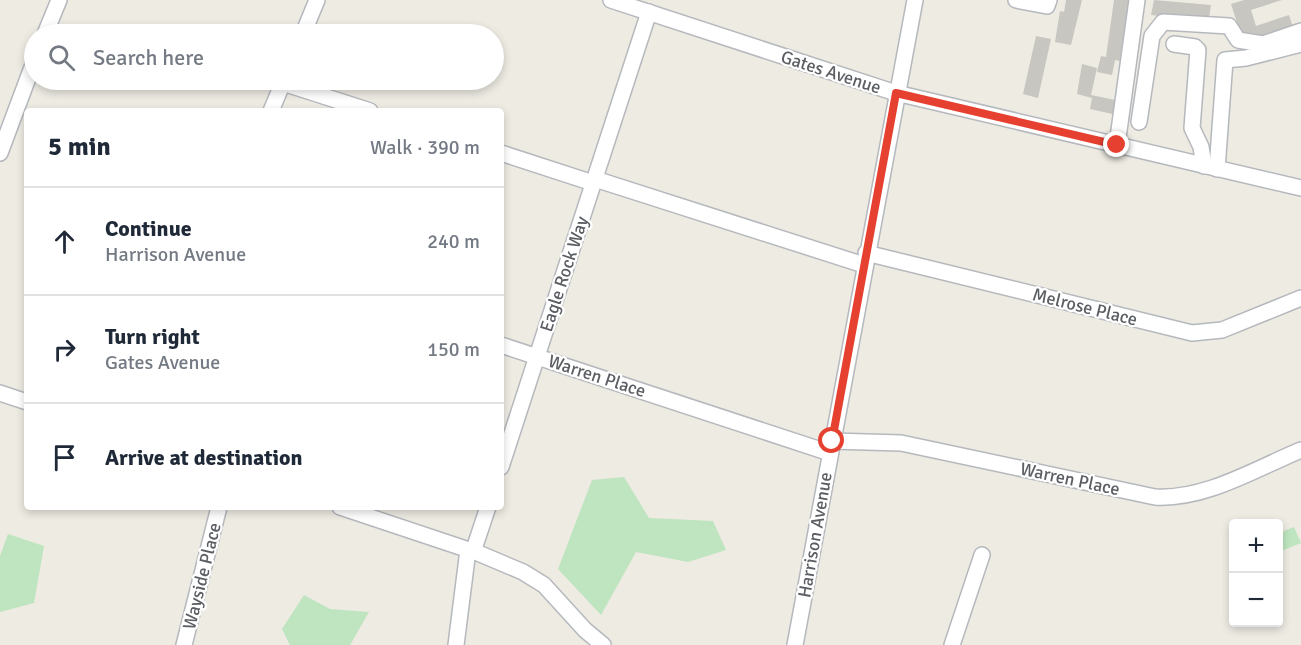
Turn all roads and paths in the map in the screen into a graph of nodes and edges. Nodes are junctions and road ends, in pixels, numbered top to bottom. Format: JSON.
{"nodes":[{"id":1,"x":59,"y":0,"type":"edge"},
{"id":2,"x":317,"y":0,"type":"edge"},
{"id":3,"x":611,"y":0,"type":"edge"},
{"id":4,"x":915,"y":0,"type":"edge"},
{"id":5,"x":1016,"y":0,"type":"edge"},
{"id":6,"x":1049,"y":0,"type":"edge"},
{"id":7,"x":1137,"y":0,"type":"edge"},
{"id":8,"x":649,"y":12,"type":"junction"},
{"id":9,"x":49,"y":24,"type":"edge"},
{"id":10,"x":307,"y":24,"type":"edge"},
{"id":11,"x":1301,"y":31,"type":"edge"},
{"id":12,"x":1174,"y":44,"type":"dead end"},
{"id":13,"x":1301,"y":44,"type":"edge"},
{"id":14,"x":24,"y":89,"type":"edge"},
{"id":15,"x":280,"y":90,"type":"edge"},
{"id":16,"x":310,"y":90,"type":"edge"},
{"id":17,"x":896,"y":93,"type":"junction"},
{"id":18,"x":272,"y":108,"type":"edge"},
{"id":19,"x":361,"y":108,"type":"edge"},
{"id":20,"x":1139,"y":122,"type":"dead end"},
{"id":21,"x":1117,"y":145,"type":"junction"},
{"id":22,"x":0,"y":153,"type":"edge"},
{"id":23,"x":504,"y":154,"type":"edge"},
{"id":24,"x":1210,"y":167,"type":"junction"},
{"id":25,"x":594,"y":181,"type":"junction"},
{"id":26,"x":1301,"y":188,"type":"edge"},
{"id":27,"x":865,"y":259,"type":"junction"},
{"id":28,"x":1301,"y":298,"type":"edge"},
{"id":29,"x":504,"y":346,"type":"edge"},
{"id":30,"x":537,"y":357,"type":"junction"},
{"id":31,"x":0,"y":393,"type":"edge"},
{"id":32,"x":24,"y":401,"type":"edge"},
{"id":33,"x":831,"y":447,"type":"junction"},
{"id":34,"x":1301,"y":450,"type":"edge"},
{"id":35,"x":504,"y":458,"type":"edge"},
{"id":36,"x":218,"y":510,"type":"edge"},
{"id":37,"x":349,"y":510,"type":"edge"},
{"id":38,"x":487,"y":510,"type":"edge"},
{"id":39,"x":471,"y":551,"type":"junction"},
{"id":40,"x":982,"y":555,"type":"dead end"},
{"id":41,"x":184,"y":645,"type":"edge"},
{"id":42,"x":456,"y":645,"type":"edge"},
{"id":43,"x":603,"y":645,"type":"edge"},
{"id":44,"x":795,"y":645,"type":"edge"},
{"id":45,"x":952,"y":645,"type":"edge"}],
"edges":[{"from":1,"to":9,"type":"street"},
{"from":2,"to":10,"type":"street"},
{"from":3,"to":8,"type":"street","name":"Gates Avenue"},
{"from":4,"to":17,"type":"street","name":"Harrison Avenue"},
{"from":5,"to":6,"type":"street"},
{"from":7,"to":21,"type":"street"},
{"from":8,"to":17,"type":"street","name":"Gates Avenue"},
{"from":8,"to":25,"type":"street","name":"Eagle Rock Way"},
{"from":11,"to":20,"type":"street"},
{"from":12,"to":24,"type":"street"},
{"from":13,"to":24,"type":"street"},
{"from":14,"to":22,"type":"street"},
{"from":15,"to":18,"type":"street"},
{"from":16,"to":19,"type":"street"},
{"from":17,"to":21,"type":"street","name":"Gates Avenue"},
{"from":17,"to":27,"type":"street","name":"Harrison Avenue"},
{"from":21,"to":24,"type":"street","name":"Gates Avenue"},
{"from":23,"to":25,"type":"street","name":"Melrose Place"},
{"from":24,"to":26,"type":"street","name":"Gates Avenue"},
{"from":25,"to":27,"type":"street","name":"Melrose Place"},
{"from":25,"to":30,"type":"street","name":"Eagle Rock Way"},
{"from":27,"to":28,"type":"street","name":"Melrose Place"},
{"from":27,"to":33,"type":"street","name":"Harrison Avenue"},
{"from":29,"to":30,"type":"street","name":"Warren Place"},
{"from":30,"to":33,"type":"street","name":"Warren Place"},
{"from":30,"to":35,"type":"street","name":"Eagle Rock Way"},
{"from":31,"to":32,"type":"street"},
{"from":33,"to":34,"type":"street","name":"Warren Place"},
{"from":33,"to":44,"type":"street","name":"Harrison Avenue"},
{"from":36,"to":41,"type":"street","name":"Wayside Place"},
{"from":37,"to":39,"type":"street"},
{"from":38,"to":39,"type":"street"},
{"from":39,"to":42,"type":"street"},
{"from":39,"to":43,"type":"street"},
{"from":40,"to":45,"type":"street"}]}
